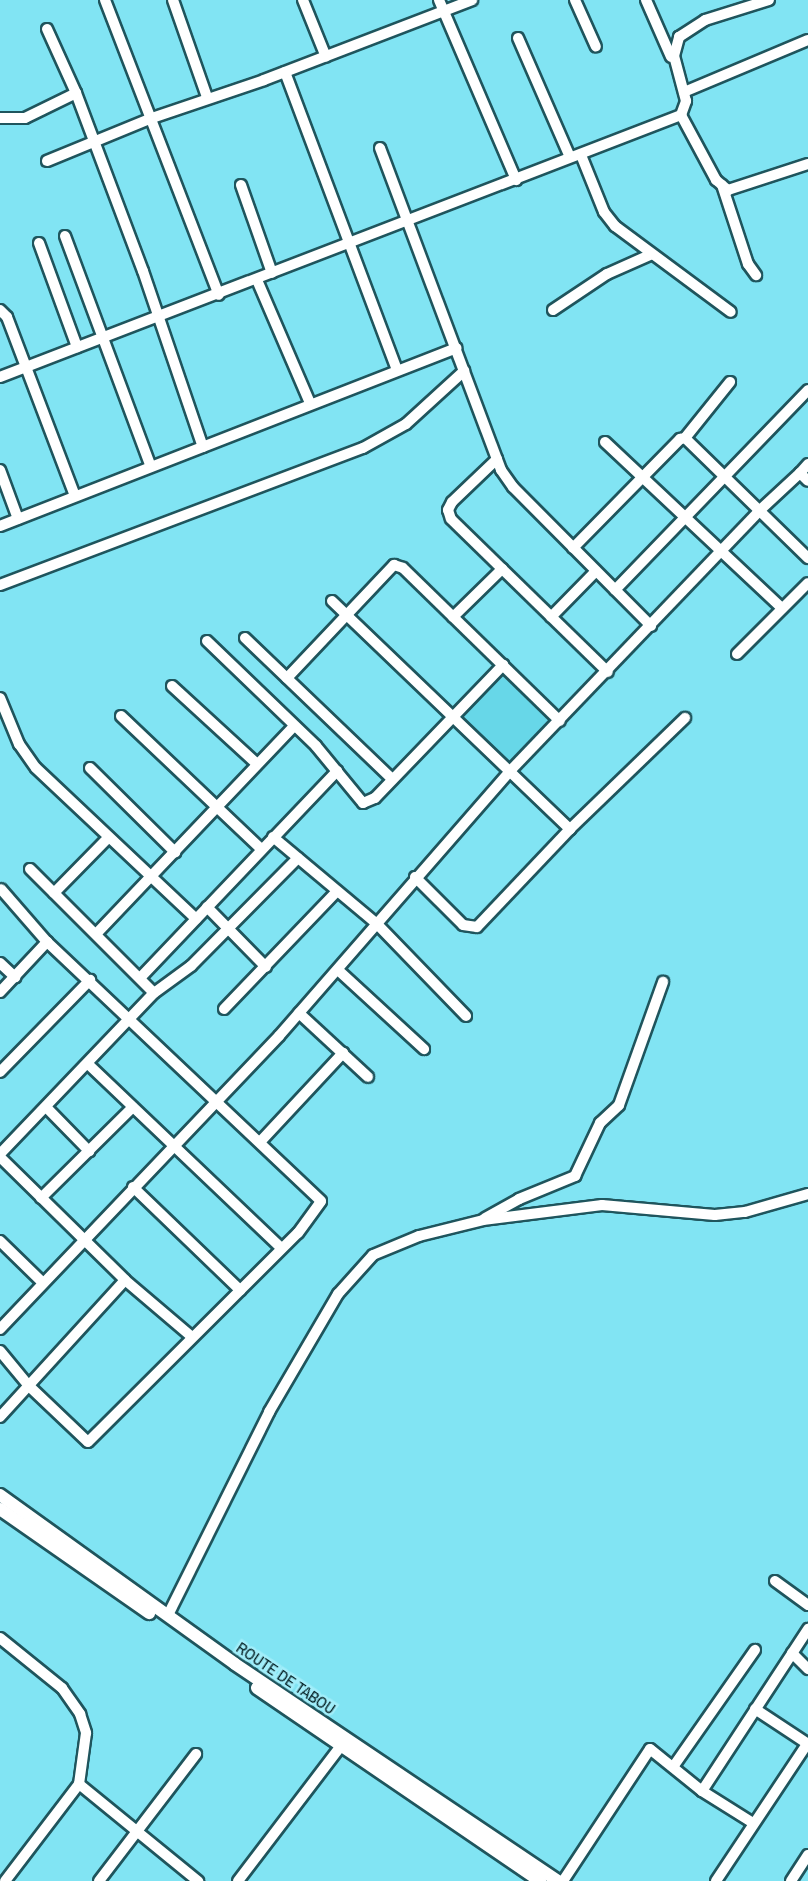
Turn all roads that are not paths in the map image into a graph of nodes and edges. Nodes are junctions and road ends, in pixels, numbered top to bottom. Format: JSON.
{"nodes":[{"id":1,"x":105,"y":0,"type":"edge"},
{"id":2,"x":173,"y":0,"type":"edge"},
{"id":3,"x":303,"y":0,"type":"edge"},
{"id":4,"x":439,"y":0,"type":"edge"},
{"id":5,"x":472,"y":0,"type":"edge"},
{"id":6,"x":575,"y":0,"type":"edge"},
{"id":7,"x":646,"y":0,"type":"edge"},
{"id":8,"x":769,"y":0,"type":"edge"},
{"id":9,"x":444,"y":12,"type":"junction"},
{"id":10,"x":47,"y":29,"type":"dead end"},
{"id":11,"x":518,"y":38,"type":"dead end"},
{"id":12,"x":808,"y":40,"type":"edge"},
{"id":13,"x":596,"y":47,"type":"dead end"},
{"id":14,"x":326,"y":57,"type":"junction"},
{"id":15,"x":675,"y":65,"type":"junction"},
{"id":16,"x":285,"y":72,"type":"junction"},
{"id":17,"x":684,"y":92,"type":"junction"},
{"id":18,"x":76,"y":93,"type":"junction"},
{"id":19,"x":207,"y":97,"type":"junction"},
{"id":20,"x":681,"y":115,"type":"junction"},
{"id":21,"x":0,"y":118,"type":"edge"},
{"id":22,"x":152,"y":118,"type":"junction"},
{"id":23,"x":94,"y":141,"type":"junction"},
{"id":24,"x":380,"y":148,"type":"dead end"},
{"id":25,"x":575,"y":156,"type":"junction"},
{"id":26,"x":47,"y":161,"type":"dead end"},
{"id":27,"x":808,"y":164,"type":"edge"},
{"id":28,"x":516,"y":180,"type":"junction"},
{"id":29,"x":241,"y":185,"type":"dead end"},
{"id":30,"x":721,"y":185,"type":"junction"},
{"id":31,"x":410,"y":222,"type":"junction"},
{"id":32,"x":65,"y":236,"type":"dead end"},
{"id":33,"x":39,"y":243,"type":"dead end"},
{"id":34,"x":352,"y":244,"type":"junction"},
{"id":35,"x":652,"y":254,"type":"junction"},
{"id":36,"x":272,"y":273,"type":"junction"},
{"id":37,"x":756,"y":275,"type":"dead end"},
{"id":38,"x":257,"y":280,"type":"junction"},
{"id":39,"x":219,"y":295,"type":"junction"},
{"id":40,"x":0,"y":310,"type":"edge"},
{"id":41,"x":554,"y":310,"type":"dead end"},
{"id":42,"x":731,"y":312,"type":"dead end"},
{"id":43,"x":159,"y":318,"type":"junction"},
{"id":44,"x":105,"y":337,"type":"junction"},
{"id":45,"x":77,"y":347,"type":"junction"},
{"id":46,"x":456,"y":348,"type":"junction"},
{"id":47,"x":25,"y":368,"type":"junction"},
{"id":48,"x":396,"y":368,"type":"junction"},
{"id":49,"x":464,"y":371,"type":"junction"},
{"id":50,"x":0,"y":377,"type":"edge"},
{"id":51,"x":730,"y":382,"type":"dead end"},
{"id":52,"x":808,"y":390,"type":"edge"},
{"id":53,"x":310,"y":404,"type":"junction"},
{"id":54,"x":685,"y":438,"type":"junction"},
{"id":55,"x":604,"y":442,"type":"dead end"},
{"id":56,"x":203,"y":447,"type":"junction"},
{"id":57,"x":496,"y":459,"type":"junction"},
{"id":58,"x":808,"y":464,"type":"edge"},
{"id":59,"x":151,"y":467,"type":"junction"},
{"id":60,"x":0,"y":470,"type":"edge"},
{"id":61,"x":804,"y":477,"type":"edge"},
{"id":62,"x":641,"y":479,"type":"junction"},
{"id":63,"x":724,"y":479,"type":"junction"},
{"id":64,"x":75,"y":496,"type":"junction"},
{"id":65,"x":759,"y":512,"type":"junction"},
{"id":66,"x":18,"y":519,"type":"junction"},
{"id":67,"x":685,"y":520,"type":"junction"},
{"id":68,"x":0,"y":526,"type":"edge"},
{"id":69,"x":573,"y":548,"type":"junction"},
{"id":70,"x":718,"y":552,"type":"junction"},
{"id":71,"x":808,"y":558,"type":"edge"},
{"id":72,"x":502,"y":569,"type":"junction"},
{"id":73,"x":596,"y":571,"type":"junction"},
{"id":74,"x":808,"y":583,"type":"edge"},
{"id":75,"x":0,"y":585,"type":"edge"},
{"id":76,"x":615,"y":590,"type":"junction"},
{"id":77,"x":332,"y":601,"type":"dead end"},
{"id":78,"x":782,"y":608,"type":"junction"},
{"id":79,"x":346,"y":616,"type":"junction"},
{"id":80,"x":453,"y":616,"type":"junction"},
{"id":81,"x":551,"y":617,"type":"junction"},
{"id":82,"x":651,"y":626,"type":"junction"},
{"id":83,"x":244,"y":638,"type":"dead end"},
{"id":84,"x":207,"y":641,"type":"dead end"},
{"id":85,"x":737,"y":654,"type":"dead end"},
{"id":86,"x":503,"y":664,"type":"junction"},
{"id":87,"x":608,"y":672,"type":"junction"},
{"id":88,"x":287,"y":678,"type":"junction"},
{"id":89,"x":172,"y":686,"type":"dead end"},
{"id":90,"x":0,"y":698,"type":"edge"},
{"id":91,"x":121,"y":716,"type":"dead end"},
{"id":92,"x":451,"y":716,"type":"junction"},
{"id":93,"x":685,"y":718,"type":"dead end"},
{"id":94,"x":560,"y":721,"type":"junction"},
{"id":95,"x":294,"y":726,"type":"junction"},
{"id":96,"x":257,"y":764,"type":"junction"},
{"id":97,"x":90,"y":768,"type":"dead end"},
{"id":98,"x":337,"y":771,"type":"junction"},
{"id":99,"x":510,"y":771,"type":"junction"},
{"id":100,"x":392,"y":779,"type":"junction"},
{"id":101,"x":216,"y":808,"type":"junction"},
{"id":102,"x":570,"y":829,"type":"junction"},
{"id":103,"x":109,"y":837,"type":"junction"},
{"id":104,"x":273,"y":837,"type":"junction"},
{"id":105,"x":261,"y":849,"type":"junction"},
{"id":106,"x":175,"y":852,"type":"junction"},
{"id":107,"x":298,"y":858,"type":"junction"},
{"id":108,"x":30,"y":870,"type":"dead end"},
{"id":109,"x":415,"y":877,"type":"junction"},
{"id":110,"x":150,"y":879,"type":"junction"},
{"id":111,"x":1,"y":889,"type":"edge"},
{"id":112,"x":337,"y":891,"type":"junction"},
{"id":113,"x":54,"y":893,"type":"junction"},
{"id":114,"x":207,"y":907,"type":"junction"},
{"id":115,"x":196,"y":919,"type":"junction"},
{"id":116,"x":377,"y":924,"type":"junction"},
{"id":117,"x":229,"y":928,"type":"junction"},
{"id":118,"x":98,"y":933,"type":"junction"},
{"id":119,"x":47,"y":942,"type":"junction"},
{"id":120,"x":0,"y":963,"type":"edge"},
{"id":121,"x":266,"y":967,"type":"junction"},
{"id":122,"x":338,"y":970,"type":"junction"},
{"id":123,"x":15,"y":976,"type":"junction"},
{"id":124,"x":140,"y":978,"type":"junction"},
{"id":125,"x":90,"y":980,"type":"junction"},
{"id":126,"x":663,"y":982,"type":"dead end"},
{"id":127,"x":0,"y":992,"type":"edge"},
{"id":128,"x":154,"y":993,"type":"junction"},
{"id":129,"x":224,"y":1009,"type":"dead end"},
{"id":130,"x":299,"y":1012,"type":"junction"},
{"id":131,"x":466,"y":1016,"type":"dead end"},
{"id":132,"x":132,"y":1020,"type":"junction"},
{"id":133,"x":424,"y":1049,"type":"dead end"},
{"id":134,"x":343,"y":1053,"type":"junction"},
{"id":135,"x":88,"y":1064,"type":"junction"},
{"id":136,"x":0,"y":1071,"type":"edge"},
{"id":137,"x":368,"y":1077,"type":"dead end"},
{"id":138,"x":217,"y":1101,"type":"junction"},
{"id":139,"x":46,"y":1107,"type":"junction"},
{"id":140,"x":133,"y":1107,"type":"junction"},
{"id":141,"x":260,"y":1142,"type":"junction"},
{"id":142,"x":172,"y":1145,"type":"junction"},
{"id":143,"x":89,"y":1151,"type":"junction"},
{"id":144,"x":0,"y":1155,"type":"edge"},
{"id":145,"x":133,"y":1187,"type":"junction"},
{"id":146,"x":808,"y":1194,"type":"edge"},
{"id":147,"x":41,"y":1198,"type":"junction"},
{"id":148,"x":483,"y":1220,"type":"junction"},
{"id":149,"x":84,"y":1240,"type":"junction"},
{"id":150,"x":0,"y":1241,"type":"edge"},
{"id":151,"x":281,"y":1248,"type":"junction"},
{"id":152,"x":125,"y":1280,"type":"junction"},
{"id":153,"x":43,"y":1283,"type":"junction"},
{"id":154,"x":240,"y":1290,"type":"junction"},
{"id":155,"x":0,"y":1329,"type":"edge"},
{"id":156,"x":192,"y":1337,"type":"junction"},
{"id":157,"x":0,"y":1351,"type":"edge"},
{"id":158,"x":29,"y":1386,"type":"junction"},
{"id":159,"x":0,"y":1417,"type":"edge"},
{"id":160,"x":0,"y":1495,"type":"edge"},
{"id":161,"x":0,"y":1509,"type":"edge"},
{"id":162,"x":775,"y":1581,"type":"dead end"},
{"id":163,"x":808,"y":1605,"type":"edge"},
{"id":164,"x":168,"y":1615,"type":"junction"},
{"id":165,"x":808,"y":1629,"type":"edge"},
{"id":166,"x":0,"y":1638,"type":"edge"},
{"id":167,"x":755,"y":1650,"type":"dead end"},
{"id":168,"x":792,"y":1653,"type":"junction"},
{"id":169,"x":808,"y":1669,"type":"edge"},
{"id":170,"x":755,"y":1709,"type":"junction"},
{"id":171,"x":807,"y":1744,"type":"edge"},
{"id":172,"x":340,"y":1747,"type":"junction"},
{"id":173,"x":196,"y":1754,"type":"dead end"},
{"id":174,"x":673,"y":1767,"type":"junction"},
{"id":175,"x":79,"y":1784,"type":"junction"},
{"id":176,"x":702,"y":1791,"type":"junction"},
{"id":177,"x":753,"y":1823,"type":"junction"},
{"id":178,"x":138,"y":1832,"type":"junction"},
{"id":179,"x":808,"y":1855,"type":"edge"},
{"id":180,"x":5,"y":1881,"type":"edge"},
{"id":181,"x":99,"y":1881,"type":"edge"},
{"id":182,"x":198,"y":1881,"type":"edge"},
{"id":183,"x":238,"y":1881,"type":"edge"},
{"id":184,"x":540,"y":1881,"type":"edge"},
{"id":185,"x":560,"y":1881,"type":"edge"},
{"id":186,"x":716,"y":1881,"type":"edge"},
{"id":187,"x":791,"y":1881,"type":"edge"}],
"edges":[{"from":1,"to":22,"type":"street"},
{"from":2,"to":19,"type":"street"},
{"from":3,"to":14,"type":"street"},
{"from":4,"to":9,"type":"street"},
{"from":5,"to":9,"type":"street"},
{"from":6,"to":13,"type":"street"},
{"from":7,"to":15,"type":"street"},
{"from":8,"to":15,"type":"street"},
{"from":9,"to":14,"type":"street"},
{"from":9,"to":28,"type":"street"},
{"from":10,"to":18,"type":"street"},
{"from":11,"to":25,"type":"street"},
{"from":12,"to":17,"type":"street"},
{"from":14,"to":16,"type":"street"},
{"from":15,"to":17,"type":"street"},
{"from":16,"to":19,"type":"street"},
{"from":16,"to":34,"type":"street"},
{"from":17,"to":20,"type":"street"},
{"from":18,"to":21,"type":"street"},
{"from":18,"to":23,"type":"street"},
{"from":19,"to":22,"type":"street"},
{"from":20,"to":25,"type":"street"},
{"from":20,"to":30,"type":"street"},
{"from":22,"to":23,"type":"street"},
{"from":22,"to":39,"type":"street"},
{"from":23,"to":26,"type":"street"},
{"from":23,"to":43,"type":"street"},
{"from":24,"to":31,"type":"street"},
{"from":25,"to":28,"type":"street"},
{"from":25,"to":35,"type":"street"},
{"from":27,"to":30,"type":"street"},
{"from":28,"to":31,"type":"street"},
{"from":29,"to":36,"type":"street"},
{"from":30,"to":37,"type":"street"},
{"from":31,"to":34,"type":"street"},
{"from":31,"to":46,"type":"street"},
{"from":32,"to":44,"type":"street"},
{"from":33,"to":45,"type":"street"},
{"from":34,"to":36,"type":"street"},
{"from":34,"to":48,"type":"street"},
{"from":35,"to":41,"type":"street"},
{"from":35,"to":42,"type":"street"},
{"from":36,"to":38,"type":"street"},
{"from":38,"to":39,"type":"street"},
{"from":38,"to":53,"type":"street"},
{"from":39,"to":43,"type":"street"},
{"from":40,"to":47,"type":"street"},
{"from":43,"to":44,"type":"street"},
{"from":43,"to":56,"type":"street"},
{"from":44,"to":45,"type":"street"},
{"from":44,"to":59,"type":"street"},
{"from":45,"to":47,"type":"street"},
{"from":46,"to":48,"type":"street"},
{"from":46,"to":49,"type":"street"},
{"from":47,"to":50,"type":"street"},
{"from":47,"to":64,"type":"street"},
{"from":48,"to":53,"type":"street"},
{"from":49,"to":57,"type":"street"},
{"from":49,"to":75,"type":"street"},
{"from":51,"to":54,"type":"street"},
{"from":52,"to":63,"type":"street"},
{"from":53,"to":56,"type":"street"},
{"from":54,"to":62,"type":"street"},
{"from":54,"to":63,"type":"street"},
{"from":55,"to":62,"type":"street"},
{"from":56,"to":59,"type":"street"},
{"from":57,"to":69,"type":"street"},
{"from":57,"to":72,"type":"street"},
{"from":58,"to":61,"type":"street"},
{"from":59,"to":64,"type":"street"},
{"from":60,"to":66,"type":"street"},
{"from":61,"to":65,"type":"street"},
{"from":62,"to":67,"type":"street"},
{"from":62,"to":69,"type":"street"},
{"from":63,"to":65,"type":"street"},
{"from":63,"to":67,"type":"street"},
{"from":64,"to":66,"type":"street"},
{"from":65,"to":70,"type":"street"},
{"from":65,"to":71,"type":"street"},
{"from":66,"to":68,"type":"street"},
{"from":67,"to":70,"type":"street"},
{"from":67,"to":76,"type":"street"},
{"from":69,"to":73,"type":"street"},
{"from":70,"to":78,"type":"street"},
{"from":70,"to":82,"type":"street"},
{"from":72,"to":80,"type":"street"},
{"from":72,"to":81,"type":"street"},
{"from":73,"to":76,"type":"street"},
{"from":73,"to":81,"type":"street"},
{"from":74,"to":78,"type":"street"},
{"from":76,"to":82,"type":"street"},
{"from":77,"to":79,"type":"street"},
{"from":78,"to":85,"type":"street"},
{"from":79,"to":80,"type":"street"},
{"from":79,"to":88,"type":"street"},
{"from":79,"to":92,"type":"street"},
{"from":80,"to":86,"type":"street"},
{"from":81,"to":87,"type":"street"},
{"from":82,"to":87,"type":"street"},
{"from":83,"to":88,"type":"street"},
{"from":84,"to":95,"type":"street"},
{"from":86,"to":92,"type":"street"},
{"from":86,"to":94,"type":"street"},
{"from":87,"to":94,"type":"street"},
{"from":88,"to":100,"type":"street"},
{"from":89,"to":96,"type":"street"},
{"from":90,"to":103,"type":"street"},
{"from":91,"to":101,"type":"street"},
{"from":92,"to":99,"type":"street"},
{"from":92,"to":100,"type":"street"},
{"from":93,"to":102,"type":"street"},
{"from":94,"to":99,"type":"street"},
{"from":95,"to":96,"type":"street"},
{"from":95,"to":98,"type":"street"},
{"from":96,"to":101,"type":"street"},
{"from":97,"to":106,"type":"street"},
{"from":98,"to":100,"type":"street"},
{"from":98,"to":104,"type":"street"},
{"from":99,"to":102,"type":"street"},
{"from":99,"to":109,"type":"street"},
{"from":101,"to":105,"type":"street"},
{"from":101,"to":106,"type":"street"},
{"from":102,"to":109,"type":"street"},
{"from":103,"to":110,"type":"street"},
{"from":103,"to":113,"type":"street"},
{"from":104,"to":105,"type":"street"},
{"from":104,"to":107,"type":"street"},
{"from":105,"to":114,"type":"street"},
{"from":106,"to":110,"type":"street"},
{"from":107,"to":112,"type":"street"},
{"from":107,"to":117,"type":"street"},
{"from":108,"to":113,"type":"street"},
{"from":109,"to":116,"type":"street"},
{"from":110,"to":115,"type":"street"},
{"from":110,"to":118,"type":"street"},
{"from":111,"to":119,"type":"street"},
{"from":112,"to":116,"type":"street"},
{"from":112,"to":121,"type":"street"},
{"from":113,"to":118,"type":"street"},
{"from":114,"to":115,"type":"street"},
{"from":114,"to":117,"type":"street"},
{"from":115,"to":124,"type":"street"},
{"from":116,"to":122,"type":"street"},
{"from":116,"to":131,"type":"street"},
{"from":117,"to":121,"type":"street"},
{"from":117,"to":128,"type":"street"},
{"from":118,"to":124,"type":"street"},
{"from":119,"to":123,"type":"street"},
{"from":119,"to":125,"type":"street"},
{"from":120,"to":123,"type":"street"},
{"from":121,"to":129,"type":"street"},
{"from":122,"to":130,"type":"street"},
{"from":122,"to":133,"type":"street"},
{"from":123,"to":127,"type":"street"},
{"from":124,"to":128,"type":"street"},
{"from":125,"to":132,"type":"street"},
{"from":125,"to":136,"type":"street"},
{"from":126,"to":148,"type":"street"},
{"from":128,"to":132,"type":"street"},
{"from":130,"to":134,"type":"street"},
{"from":130,"to":138,"type":"street"},
{"from":132,"to":135,"type":"street"},
{"from":132,"to":138,"type":"street"},
{"from":134,"to":137,"type":"street"},
{"from":134,"to":141,"type":"street"},
{"from":135,"to":139,"type":"street"},
{"from":135,"to":140,"type":"street"},
{"from":138,"to":141,"type":"street"},
{"from":138,"to":142,"type":"street"},
{"from":139,"to":143,"type":"street"},
{"from":139,"to":144,"type":"street"},
{"from":140,"to":142,"type":"street"},
{"from":140,"to":143,"type":"street"},
{"from":141,"to":151,"type":"street"},
{"from":142,"to":145,"type":"street"},
{"from":142,"to":151,"type":"street"},
{"from":143,"to":147,"type":"street"},
{"from":144,"to":147,"type":"street"},
{"from":145,"to":149,"type":"street"},
{"from":145,"to":154,"type":"street"},
{"from":146,"to":148,"type":"street"},
{"from":147,"to":149,"type":"street"},
{"from":148,"to":164,"type":"street"},
{"from":149,"to":152,"type":"street"},
{"from":149,"to":153,"type":"street"},
{"from":150,"to":153,"type":"street"},
{"from":151,"to":154,"type":"street"},
{"from":152,"to":156,"type":"street"},
{"from":152,"to":158,"type":"street"},
{"from":153,"to":155,"type":"street"},
{"from":154,"to":156,"type":"street"},
{"from":156,"to":158,"type":"street"},
{"from":157,"to":158,"type":"street"},
{"from":158,"to":159,"type":"street"},
{"from":160,"to":164,"type":"main road","name":"ROUTE DE TABOU"},
{"from":161,"to":172,"type":"main road","name":"ROUTE DE TABOU"},
{"from":162,"to":163,"type":"street"},
{"from":164,"to":185,"type":"main road","name":"ROUTE DE TABOU"},
{"from":165,"to":168,"type":"street"},
{"from":166,"to":175,"type":"street"},
{"from":167,"to":174,"type":"street"},
{"from":168,"to":169,"type":"street"},
{"from":168,"to":170,"type":"street"},
{"from":170,"to":171,"type":"street"},
{"from":170,"to":176,"type":"street"},
{"from":171,"to":177,"type":"street"},
{"from":172,"to":183,"type":"street"},
{"from":172,"to":184,"type":"main road","name":"ROUTE DE TABOU"},
{"from":173,"to":178,"type":"street"},
{"from":174,"to":176,"type":"street"},
{"from":174,"to":185,"type":"street"},
{"from":175,"to":178,"type":"street"},
{"from":175,"to":180,"type":"street"},
{"from":176,"to":177,"type":"street"},
{"from":177,"to":186,"type":"street"},
{"from":178,"to":181,"type":"street"},
{"from":178,"to":182,"type":"street"},
{"from":179,"to":187,"type":"street"}]}
